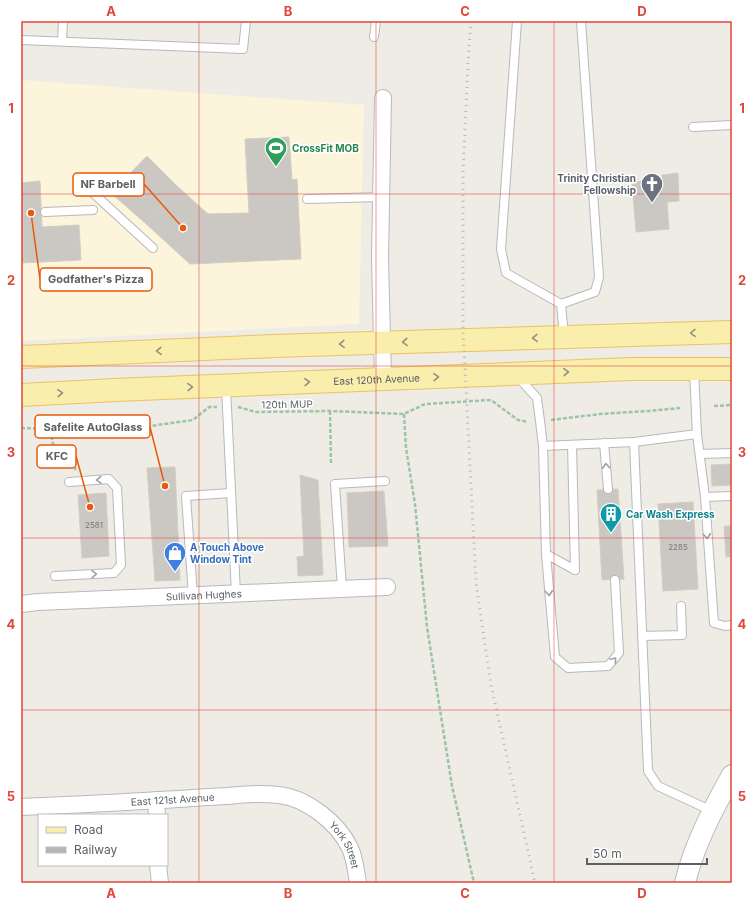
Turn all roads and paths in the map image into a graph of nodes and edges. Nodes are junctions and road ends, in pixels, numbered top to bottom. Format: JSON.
{"nodes":[{"id":1,"x":63,"y":21,"type":"edge"},
{"id":2,"x":246,"y":21,"type":"edge"},
{"id":3,"x":376,"y":21,"type":"edge"},
{"id":4,"x":517,"y":21,"type":"edge"},
{"id":5,"x":581,"y":21,"type":"edge"},
{"id":6,"x":374,"y":37,"type":"dead end"},
{"id":7,"x":21,"y":40,"type":"edge"},
{"id":8,"x":62,"y":41,"type":"junction"},
{"id":9,"x":383,"y":98,"type":"dead end"},
{"id":10,"x":732,"y":125,"type":"edge"},
{"id":11,"x":693,"y":127,"type":"dead end"},
{"id":12,"x":93,"y":193,"type":"dead end"},
{"id":13,"x":381,"y":197,"type":"junction"},
{"id":14,"x":307,"y":199,"type":"dead end"},
{"id":15,"x":94,"y":210,"type":"dead end"},
{"id":16,"x":45,"y":212,"type":"dead end"},
{"id":17,"x":153,"y":248,"type":"dead end"},
{"id":18,"x":561,"y":304,"type":"junction"},
{"id":19,"x":732,"y":332,"type":"edge"},
{"id":20,"x":564,"y":337,"type":"junction"},
{"id":21,"x":381,"y":343,"type":"junction"},
{"id":22,"x":21,"y":357,"type":"edge"},
{"id":23,"x":694,"y":369,"type":"junction"},
{"id":24,"x":732,"y":369,"type":"edge"},
{"id":25,"x":515,"y":374,"type":"junction"},
{"id":26,"x":383,"y":379,"type":"junction"},
{"id":27,"x":226,"y":385,"type":"junction"},
{"id":28,"x":21,"y":396,"type":"edge"},
{"id":29,"x":732,"y":405,"type":"edge"},
{"id":30,"x":714,"y":406,"type":"dead end"},
{"id":31,"x":227,"y":407,"type":"junction"},
{"id":32,"x":680,"y":408,"type":"dead end"},
{"id":33,"x":330,"y":411,"type":"junction"},
{"id":34,"x":404,"y":414,"type":"junction"},
{"id":35,"x":540,"y":421,"type":"junction"},
{"id":36,"x":21,"y":428,"type":"edge"},
{"id":37,"x":51,"y":430,"type":"junction"},
{"id":38,"x":697,"y":434,"type":"junction"},
{"id":39,"x":634,"y":442,"type":"junction"},
{"id":40,"x":604,"y":444,"type":"junction"},
{"id":41,"x":572,"y":445,"type":"junction"},
{"id":42,"x":543,"y":446,"type":"junction"},
{"id":43,"x":732,"y":453,"type":"edge"},
{"id":44,"x":700,"y":454,"type":"junction"},
{"id":45,"x":331,"y":464,"type":"dead end"},
{"id":46,"x":76,"y":470,"type":"dead end"},
{"id":47,"x":385,"y":481,"type":"dead end"},
{"id":48,"x":69,"y":482,"type":"dead end"},
{"id":49,"x":608,"y":489,"type":"dead end"},
{"id":50,"x":231,"y":494,"type":"junction"},
{"id":51,"x":732,"y":496,"type":"edge"},
{"id":52,"x":705,"y":497,"type":"junction"},
{"id":53,"x":546,"y":554,"type":"junction"},
{"id":54,"x":55,"y":576,"type":"dead end"},
{"id":55,"x":615,"y":580,"type":"dead end"},
{"id":56,"x":387,"y":587,"type":"dead end"},
{"id":57,"x":342,"y":589,"type":"junction"},
{"id":58,"x":236,"y":594,"type":"junction"},
{"id":59,"x":193,"y":596,"type":"junction"},
{"id":60,"x":21,"y":604,"type":"edge"},
{"id":61,"x":681,"y":606,"type":"dead end"},
{"id":62,"x":732,"y":625,"type":"edge"},
{"id":63,"x":642,"y":636,"type":"junction"},
{"id":64,"x":732,"y":775,"type":"edge"},
{"id":65,"x":21,"y":807,"type":"edge"},
{"id":66,"x":156,"y":808,"type":"edge"},
{"id":67,"x":712,"y":811,"type":"junction"},
{"id":68,"x":320,"y":813,"type":"joint"},
{"id":69,"x":158,"y":866,"type":"edge"},
{"id":70,"x":160,"y":883,"type":"edge"},
{"id":71,"x":358,"y":883,"type":"edge"},
{"id":72,"x":474,"y":883,"type":"edge"},
{"id":73,"x":685,"y":883,"type":"edge"}],
"edges":[{"from":1,"to":8,"type":"lane"},
{"from":2,"to":8,"type":"lane"},
{"from":3,"to":6,"type":"lane"},
{"from":4,"to":18,"type":"lane"},
{"from":5,"to":18,"type":"lane"},
{"from":7,"to":8,"type":"lane"},
{"from":9,"to":13,"type":"street"},
{"from":10,"to":11,"type":"lane"},
{"from":12,"to":17,"type":"lane"},
{"from":13,"to":14,"type":"lane"},
{"from":13,"to":21,"type":"street"},
{"from":15,"to":16,"type":"lane"},
{"from":18,"to":20,"type":"lane"},
{"from":19,"to":20,"type":"main road","one_way":true},
{"from":20,"to":21,"type":"main road","one_way":true},
{"from":21,"to":22,"type":"main road","one_way":true},
{"from":21,"to":26,"type":"street"},
{"from":23,"to":24,"type":"main road","name":"East 120th Avenue"},
{"from":25,"to":23,"type":"main road","name":"East 120th Avenue","one_way":true},
{"from":23,"to":38,"type":"lane"},
{"from":26,"to":25,"type":"main road","name":"East 120th Avenue","one_way":true},
{"from":25,"to":35,"type":"lane"},
{"from":27,"to":26,"type":"main road","name":"East 120th Avenue","one_way":true},
{"from":28,"to":27,"type":"main road","name":"East 120th Avenue","one_way":true},
{"from":27,"to":31,"type":"lane"},
{"from":29,"to":30,"type":"path"},
{"from":31,"to":33,"type":"path","name":"120th MUP"},
{"from":31,"to":37,"type":"path","name":"120th MUP"},
{"from":31,"to":50,"type":"lane"},
{"from":32,"to":35,"type":"path"},
{"from":33,"to":34,"type":"path","name":"120th MUP"},
{"from":33,"to":45,"type":"path"},
{"from":34,"to":35,"type":"path","name":"120th MUP"},
{"from":34,"to":72,"type":"path"},
{"from":35,"to":42,"type":"lane"},
{"from":36,"to":37,"type":"path","name":"120th MUP"},
{"from":37,"to":46,"type":"path"},
{"from":38,"to":39,"type":"lane"},
{"from":38,"to":44,"type":"lane"},
{"from":39,"to":40,"type":"lane"},
{"from":39,"to":63,"type":"lane"},
{"from":40,"to":41,"type":"lane"},
{"from":49,"to":40,"type":"lane","one_way":true},
{"from":41,"to":42,"type":"lane"},
{"from":41,"to":53,"type":"lane"},
{"from":42,"to":53,"type":"lane"},
{"from":43,"to":44,"type":"lane"},
{"from":44,"to":52,"type":"lane"},
{"from":47,"to":57,"type":"lane"},
{"from":54,"to":48,"type":"lane","one_way":true},
{"from":50,"to":58,"type":"lane"},
{"from":50,"to":59,"type":"lane"},
{"from":51,"to":52,"type":"lane"},
{"from":52,"to":62,"type":"lane","one_way":true},
{"from":53,"to":55,"type":"lane","one_way":true},
{"from":56,"to":57,"type":"street","name":"Sullivan Hughes"},
{"from":57,"to":58,"type":"street","name":"Sullivan Hughes"},
{"from":58,"to":59,"type":"street","name":"Sullivan Hughes"},
{"from":59,"to":60,"type":"street","name":"Sullivan Hughes"},
{"from":61,"to":63,"type":"lane"},
{"from":63,"to":67,"type":"lane"},
{"from":64,"to":67,"type":"street"},
{"from":65,"to":66,"type":"street","name":"East 121st Avenue"},
{"from":66,"to":68,"type":"street","name":"East 121st Avenue"},
{"from":67,"to":73,"type":"street"},
{"from":68,"to":71,"type":"street","name":"York Street"},
{"from":69,"to":70,"type":"street"}]}
